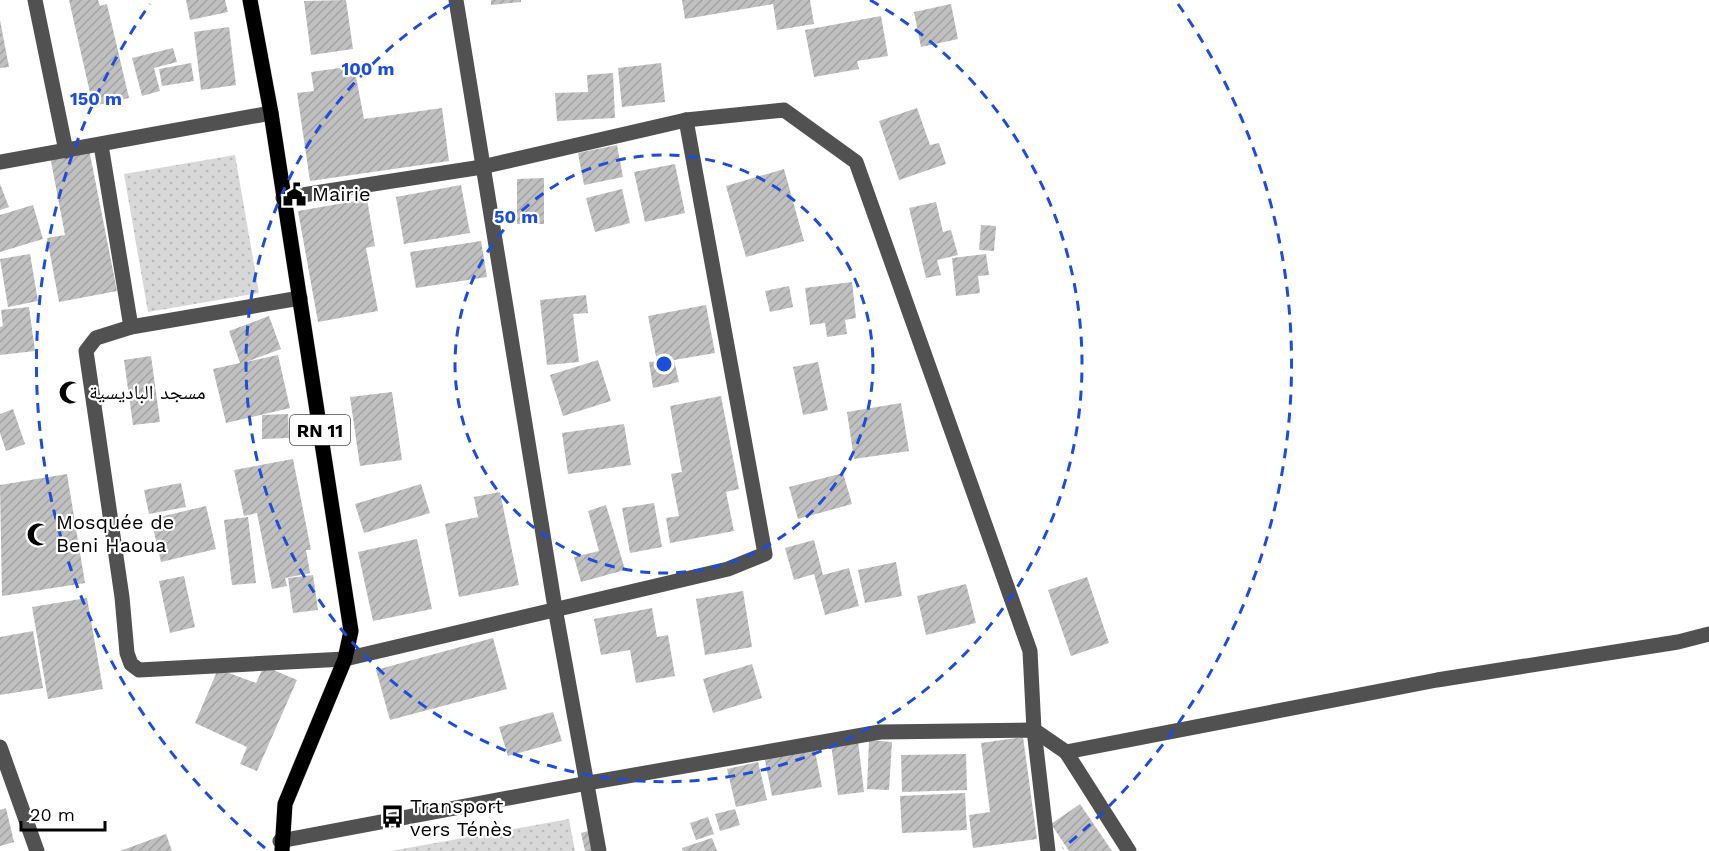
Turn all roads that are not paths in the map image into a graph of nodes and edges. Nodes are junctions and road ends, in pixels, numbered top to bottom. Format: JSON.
{"nodes":[{"id":1,"x":35,"y":0,"type":"edge"},
{"id":2,"x":250,"y":0,"type":"edge"},
{"id":3,"x":456,"y":0,"type":"edge"},
{"id":4,"x":271,"y":113,"type":"junction"},
{"id":5,"x":686,"y":120,"type":"junction"},
{"id":6,"x":101,"y":145,"type":"junction"},
{"id":7,"x":66,"y":151,"type":"junction"},
{"id":8,"x":0,"y":162,"type":"edge"},
{"id":9,"x":482,"y":167,"type":"junction"},
{"id":10,"x":283,"y":198,"type":"junction"},
{"id":11,"x":300,"y":298,"type":"junction"},
{"id":12,"x":131,"y":327,"type":"junction"},
{"id":13,"x":555,"y":608,"type":"junction"},
{"id":14,"x":1709,"y":634,"type":"edge"},
{"id":15,"x":345,"y":659,"type":"junction"},
{"id":16,"x":1034,"y":730,"type":"junction"},
{"id":17,"x":0,"y":747,"type":"edge"},
{"id":18,"x":1066,"y":752,"type":"junction"},
{"id":19,"x":588,"y":783,"type":"junction"},
{"id":20,"x":281,"y":846,"type":"edge"},
{"id":21,"x":37,"y":851,"type":"edge"},
{"id":22,"x":598,"y":851,"type":"edge"},
{"id":23,"x":1048,"y":851,"type":"edge"},
{"id":24,"x":1129,"y":851,"type":"edge"}],
"edges":[{"from":1,"to":7,"type":"street"},
{"from":2,"to":4,"type":"main road","number":"RN 11"},
{"from":3,"to":9,"type":"street"},
{"from":4,"to":6,"type":"street"},
{"from":4,"to":10,"type":"main road","number":"RN 11"},
{"from":5,"to":9,"type":"street"},
{"from":5,"to":13,"type":"street"},
{"from":5,"to":16,"type":"street"},
{"from":6,"to":7,"type":"street"},
{"from":6,"to":12,"type":"street"},
{"from":7,"to":8,"type":"street"},
{"from":9,"to":10,"type":"street"},
{"from":9,"to":13,"type":"street"},
{"from":10,"to":11,"type":"main road","number":"RN 11"},
{"from":11,"to":12,"type":"street"},
{"from":11,"to":15,"type":"main road","number":"RN 11"},
{"from":12,"to":15,"type":"street"},
{"from":13,"to":15,"type":"street"},
{"from":13,"to":19,"type":"street"},
{"from":14,"to":18,"type":"street"},
{"from":15,"to":20,"type":"main road","number":"RN 11"},
{"from":16,"to":18,"type":"street"},
{"from":16,"to":19,"type":"street"},
{"from":16,"to":23,"type":"street"},
{"from":17,"to":21,"type":"street"},
{"from":18,"to":24,"type":"street"},
{"from":19,"to":20,"type":"street"},
{"from":19,"to":22,"type":"street"}]}
